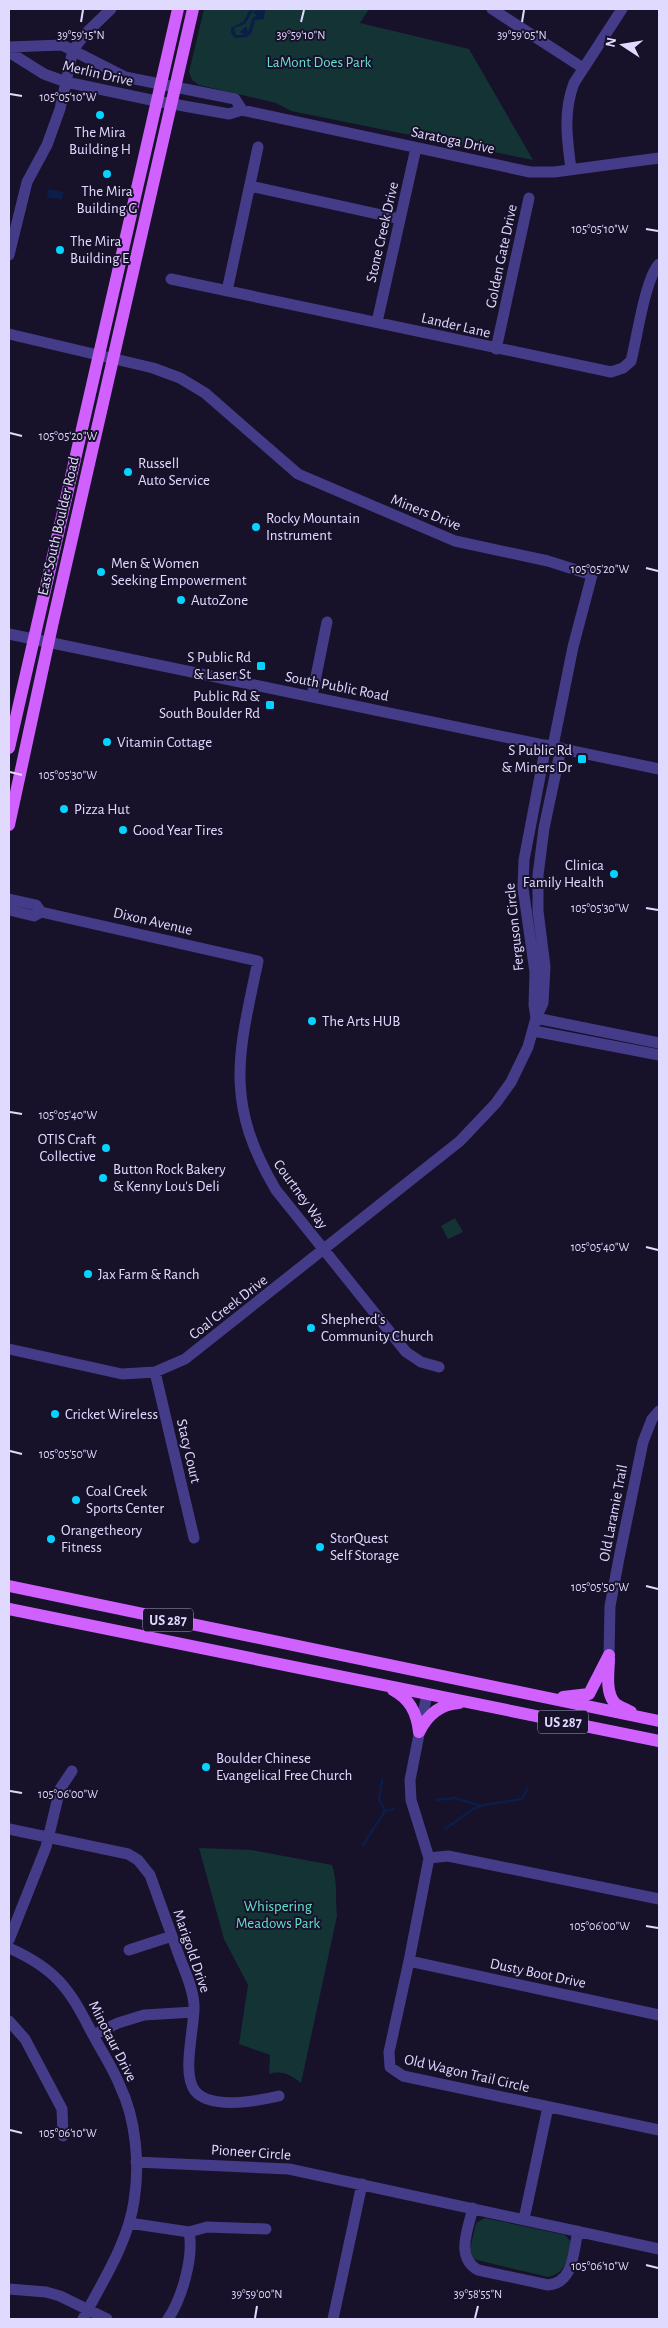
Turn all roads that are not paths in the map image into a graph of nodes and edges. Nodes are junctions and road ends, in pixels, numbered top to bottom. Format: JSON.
{"nodes":[{"id":1,"x":111,"y":9,"type":"edge"},
{"id":2,"x":178,"y":9,"type":"edge"},
{"id":3,"x":193,"y":9,"type":"edge"},
{"id":4,"x":492,"y":9,"type":"edge"},
{"id":5,"x":622,"y":9,"type":"edge"},
{"id":6,"x":9,"y":47,"type":"edge"},
{"id":7,"x":73,"y":50,"type":"junction"},
{"id":8,"x":9,"y":52,"type":"edge"},
{"id":9,"x":583,"y":68,"type":"junction"},
{"id":10,"x":66,"y":82,"type":"junction"},
{"id":11,"x":160,"y":85,"type":"junction"},
{"id":12,"x":176,"y":87,"type":"junction"},
{"id":13,"x":156,"y":101,"type":"junction"},
{"id":14,"x":172,"y":103,"type":"junction"},
{"id":15,"x":242,"y":110,"type":"junction"},
{"id":16,"x":258,"y":148,"type":"dead end"},
{"id":17,"x":416,"y":148,"type":"junction"},
{"id":18,"x":659,"y":158,"type":"edge"},
{"id":19,"x":571,"y":169,"type":"junction"},
{"id":20,"x":250,"y":186,"type":"junction"},
{"id":21,"x":529,"y":198,"type":"dead end"},
{"id":22,"x":400,"y":219,"type":"junction"},
{"id":23,"x":11,"y":236,"type":"edge"},
{"id":24,"x":9,"y":255,"type":"edge"},
{"id":25,"x":659,"y":264,"type":"edge"},
{"id":26,"x":171,"y":279,"type":"dead end"},
{"id":27,"x":227,"y":291,"type":"junction"},
{"id":28,"x":377,"y":322,"type":"junction"},
{"id":29,"x":9,"y":334,"type":"edge"},
{"id":30,"x":496,"y":349,"type":"junction"},
{"id":31,"x":98,"y":356,"type":"junction"},
{"id":32,"x":113,"y":360,"type":"junction"},
{"id":33,"x":328,"y":622,"type":"dead end"},
{"id":34,"x":9,"y":634,"type":"edge"},
{"id":35,"x":34,"y":639,"type":"junction"},
{"id":36,"x":48,"y":642,"type":"junction"},
{"id":37,"x":312,"y":696,"type":"junction"},
{"id":38,"x":554,"y":746,"type":"junction"},
{"id":39,"x":9,"y":748,"type":"edge"},
{"id":40,"x":659,"y":769,"type":"edge"},
{"id":41,"x":9,"y":824,"type":"edge"},
{"id":42,"x":9,"y":899,"type":"edge"},
{"id":43,"x":9,"y":910,"type":"edge"},
{"id":44,"x":41,"y":912,"type":"junction"},
{"id":45,"x":258,"y":961,"type":"joint"},
{"id":46,"x":536,"y":1018,"type":"junction"},
{"id":47,"x":534,"y":1031,"type":"junction"},
{"id":48,"x":659,"y":1043,"type":"edge"},
{"id":49,"x":659,"y":1055,"type":"edge"},
{"id":50,"x":430,"y":1163,"type":"joint"},
{"id":51,"x":324,"y":1250,"type":"junction"},
{"id":52,"x":9,"y":1349,"type":"edge"},
{"id":53,"x":439,"y":1367,"type":"dead end"},
{"id":54,"x":155,"y":1372,"type":"junction"},
{"id":55,"x":659,"y":1411,"type":"edge"},
{"id":56,"x":194,"y":1538,"type":"dead end"},
{"id":57,"x":9,"y":1586,"type":"edge"},
{"id":58,"x":9,"y":1609,"type":"edge"},
{"id":59,"x":609,"y":1655,"type":"junction"},
{"id":60,"x":462,"y":1681,"type":"junction"},
{"id":61,"x":388,"y":1688,"type":"junction"},
{"id":62,"x":427,"y":1694,"type":"junction"},
{"id":63,"x":546,"y":1698,"type":"junction"},
{"id":64,"x":467,"y":1703,"type":"junction"},
{"id":65,"x":642,"y":1718,"type":"junction"},
{"id":66,"x":659,"y":1721,"type":"edge"},
{"id":67,"x":419,"y":1732,"type":"junction"},
{"id":68,"x":659,"y":1741,"type":"edge"},
{"id":69,"x":72,"y":1771,"type":"dead end"},
{"id":70,"x":9,"y":1829,"type":"edge"},
{"id":71,"x":49,"y":1837,"type":"junction"},
{"id":72,"x":429,"y":1858,"type":"junction"},
{"id":73,"x":659,"y":1899,"type":"edge"},
{"id":74,"x":172,"y":1936,"type":"junction"},
{"id":75,"x":9,"y":1940,"type":"edge"},
{"id":76,"x":9,"y":1948,"type":"edge"},
{"id":77,"x":129,"y":1950,"type":"dead end"},
{"id":78,"x":409,"y":1961,"type":"junction"},
{"id":79,"x":194,"y":2012,"type":"junction"},
{"id":80,"x":659,"y":2015,"type":"edge"},
{"id":81,"x":9,"y":2021,"type":"edge"},
{"id":82,"x":93,"y":2035,"type":"junction"},
{"id":83,"x":278,"y":2096,"type":"dead end"},
{"id":84,"x":548,"y":2107,"type":"junction"},
{"id":85,"x":659,"y":2130,"type":"edge"},
{"id":86,"x":63,"y":2136,"type":"dead end"},
{"id":87,"x":136,"y":2162,"type":"junction"},
{"id":88,"x":362,"y":2184,"type":"junction"},
{"id":89,"x":473,"y":2208,"type":"junction"},
{"id":90,"x":524,"y":2219,"type":"junction"},
{"id":91,"x":129,"y":2223,"type":"junction"},
{"id":92,"x":266,"y":2229,"type":"dead end"},
{"id":93,"x":578,"y":2231,"type":"junction"},
{"id":94,"x":189,"y":2232,"type":"junction"},
{"id":95,"x":659,"y":2249,"type":"edge"},
{"id":96,"x":9,"y":2289,"type":"edge"},
{"id":97,"x":85,"y":2315,"type":"edge"},
{"id":98,"x":107,"y":2319,"type":"edge"},
{"id":99,"x":168,"y":2319,"type":"edge"},
{"id":100,"x":333,"y":2319,"type":"edge"}],
"edges":[{"from":1,"to":7,"type":"street","name":"Merlin Drive"},
{"from":2,"to":11,"type":"main road","name":"East South Boulder Road"},
{"from":3,"to":12,"type":"main road","name":"East South Boulder Road"},
{"from":4,"to":9,"type":"street"},
{"from":5,"to":9,"type":"street"},
{"from":6,"to":7,"type":"street","name":"Merlin Drive"},
{"from":7,"to":10,"type":"street"},
{"from":7,"to":11,"type":"street","name":"Merlin Drive"},
{"from":8,"to":10,"type":"street","name":"Merlin Drive"},
{"from":9,"to":19,"type":"street"},
{"from":10,"to":13,"type":"street","name":"Merlin Drive"},
{"from":10,"to":23,"type":"street"},
{"from":11,"to":12,"type":"street","name":"Saratoga Drive"},
{"from":11,"to":13,"type":"main road","name":"East South Boulder Road"},
{"from":12,"to":14,"type":"main road","name":"East South Boulder Road"},
{"from":12,"to":15,"type":"street","name":"Saratoga Drive"},
{"from":13,"to":14,"type":"street","name":"Saratoga Drive"},
{"from":13,"to":31,"type":"main road","name":"East South Boulder Road"},
{"from":14,"to":15,"type":"street","name":"Saratoga Drive"},
{"from":14,"to":32,"type":"main road","name":"East South Boulder Road"},
{"from":15,"to":17,"type":"street","name":"Saratoga Drive"},
{"from":16,"to":20,"type":"street"},
{"from":17,"to":19,"type":"street","name":"Saratoga Drive"},
{"from":17,"to":22,"type":"street","name":"Stone Creek Drive"},
{"from":18,"to":19,"type":"street","name":"Saratoga Drive"},
{"from":20,"to":22,"type":"street"},
{"from":20,"to":27,"type":"street"},
{"from":21,"to":30,"type":"street","name":"Golden Gate Drive"},
{"from":22,"to":28,"type":"street","name":"Stone Creek Drive"},
{"from":23,"to":24,"type":"street"},
{"from":25,"to":30,"type":"street","name":"Lander Lane"},
{"from":26,"to":27,"type":"street","name":"Lander Lane"},
{"from":27,"to":28,"type":"street","name":"Lander Lane"},
{"from":28,"to":30,"type":"street","name":"Lander Lane"},
{"from":29,"to":31,"type":"street"},
{"from":31,"to":32,"type":"street"},
{"from":31,"to":35,"type":"main road","name":"East South Boulder Road"},
{"from":32,"to":36,"type":"main road","name":"East South Boulder Road"},
{"from":32,"to":38,"type":"street","name":"Miners Drive"},
{"from":33,"to":37,"type":"street"},
{"from":34,"to":35,"type":"street","name":"South Public Road"},
{"from":35,"to":36,"type":"street","name":"South Public Road"},
{"from":35,"to":39,"type":"main road","name":"East South Boulder Road"},
{"from":36,"to":37,"type":"street","name":"South Public Road"},
{"from":36,"to":41,"type":"main road","name":"East South Boulder Road"},
{"from":37,"to":38,"type":"street","name":"South Public Road"},
{"from":38,"to":40,"type":"street","name":"South Public Road"},
{"from":38,"to":46,"type":"street","name":"Ferguson Circle"},
{"from":42,"to":44,"type":"street","name":"Dixon Avenue"},
{"from":43,"to":44,"type":"street","name":"Dixon Avenue"},
{"from":44,"to":45,"type":"street","name":"Dixon Avenue"},
{"from":45,"to":51,"type":"street","name":"Courtney Way"},
{"from":46,"to":47,"type":"street","name":"Ferguson Circle"},
{"from":46,"to":48,"type":"street"},
{"from":47,"to":49,"type":"street"},
{"from":47,"to":50,"type":"street","name":"Ferguson Circle"},
{"from":50,"to":51,"type":"street","name":"Coal Creek Drive"},
{"from":51,"to":53,"type":"street","name":"Courtney Way"},
{"from":51,"to":54,"type":"street","name":"Coal Creek Drive"},
{"from":52,"to":54,"type":"street","name":"Coal Creek Drive"},
{"from":54,"to":56,"type":"street","name":"Stacy Court"},
{"from":55,"to":59,"type":"street","name":"Old Laramie Trail"},
{"from":57,"to":60,"type":"main road","number":"US 287"},
{"from":58,"to":61,"type":"main road","number":"US 287"},
{"from":59,"to":63,"type":"main road"},
{"from":59,"to":65,"type":"main road"},
{"from":60,"to":62,"type":"main road"},
{"from":60,"to":63,"type":"main road","number":"US 287"},
{"from":61,"to":62,"type":"main road","number":"US 287"},
{"from":61,"to":67,"type":"main road"},
{"from":62,"to":64,"type":"main road","number":"US 287"},
{"from":62,"to":67,"type":"street","name":"Old Wagon Trail Circle"},
{"from":63,"to":65,"type":"main road","number":"US 287"},
{"from":64,"to":67,"type":"main road"},
{"from":64,"to":68,"type":"main road","number":"US 287"},
{"from":65,"to":66,"type":"main road","number":"US 287"},
{"from":67,"to":72,"type":"street","name":"Old Wagon Trail Circle"},
{"from":69,"to":71,"type":"street"},
{"from":70,"to":71,"type":"street","name":"Marigold Drive"},
{"from":71,"to":74,"type":"street","name":"Marigold Drive"},
{"from":71,"to":75,"type":"street"},
{"from":72,"to":73,"type":"street"},
{"from":72,"to":78,"type":"street","name":"Old Wagon Trail Circle"},
{"from":74,"to":77,"type":"street"},
{"from":74,"to":79,"type":"street","name":"Marigold Drive"},
{"from":76,"to":82,"type":"street","name":"Minotaur Drive"},
{"from":78,"to":80,"type":"street","name":"Dusty Boot Drive"},
{"from":78,"to":84,"type":"street","name":"Old Wagon Trail Circle"},
{"from":79,"to":82,"type":"street"},
{"from":79,"to":83,"type":"street","name":"Marigold Drive"},
{"from":81,"to":86,"type":"street"},
{"from":82,"to":87,"type":"street","name":"Minotaur Drive"},
{"from":84,"to":85,"type":"street","name":"Old Wagon Trail Circle"},
{"from":84,"to":90,"type":"street"},
{"from":87,"to":88,"type":"street","name":"Pioneer Circle"},
{"from":87,"to":91,"type":"street","name":"Minotaur Drive"},
{"from":88,"to":89,"type":"street","name":"Pioneer Circle"},
{"from":88,"to":100,"type":"street"},
{"from":89,"to":90,"type":"street","name":"Pioneer Circle"},
{"from":89,"to":93,"type":"street"},
{"from":90,"to":93,"type":"street","name":"Pioneer Circle"},
{"from":91,"to":94,"type":"street"},
{"from":91,"to":97,"type":"street","name":"Minotaur Drive"},
{"from":92,"to":94,"type":"street"},
{"from":93,"to":95,"type":"street","name":"Pioneer Circle"},
{"from":94,"to":99,"type":"street"},
{"from":96,"to":97,"type":"street"},
{"from":97,"to":98,"type":"street"}]}
